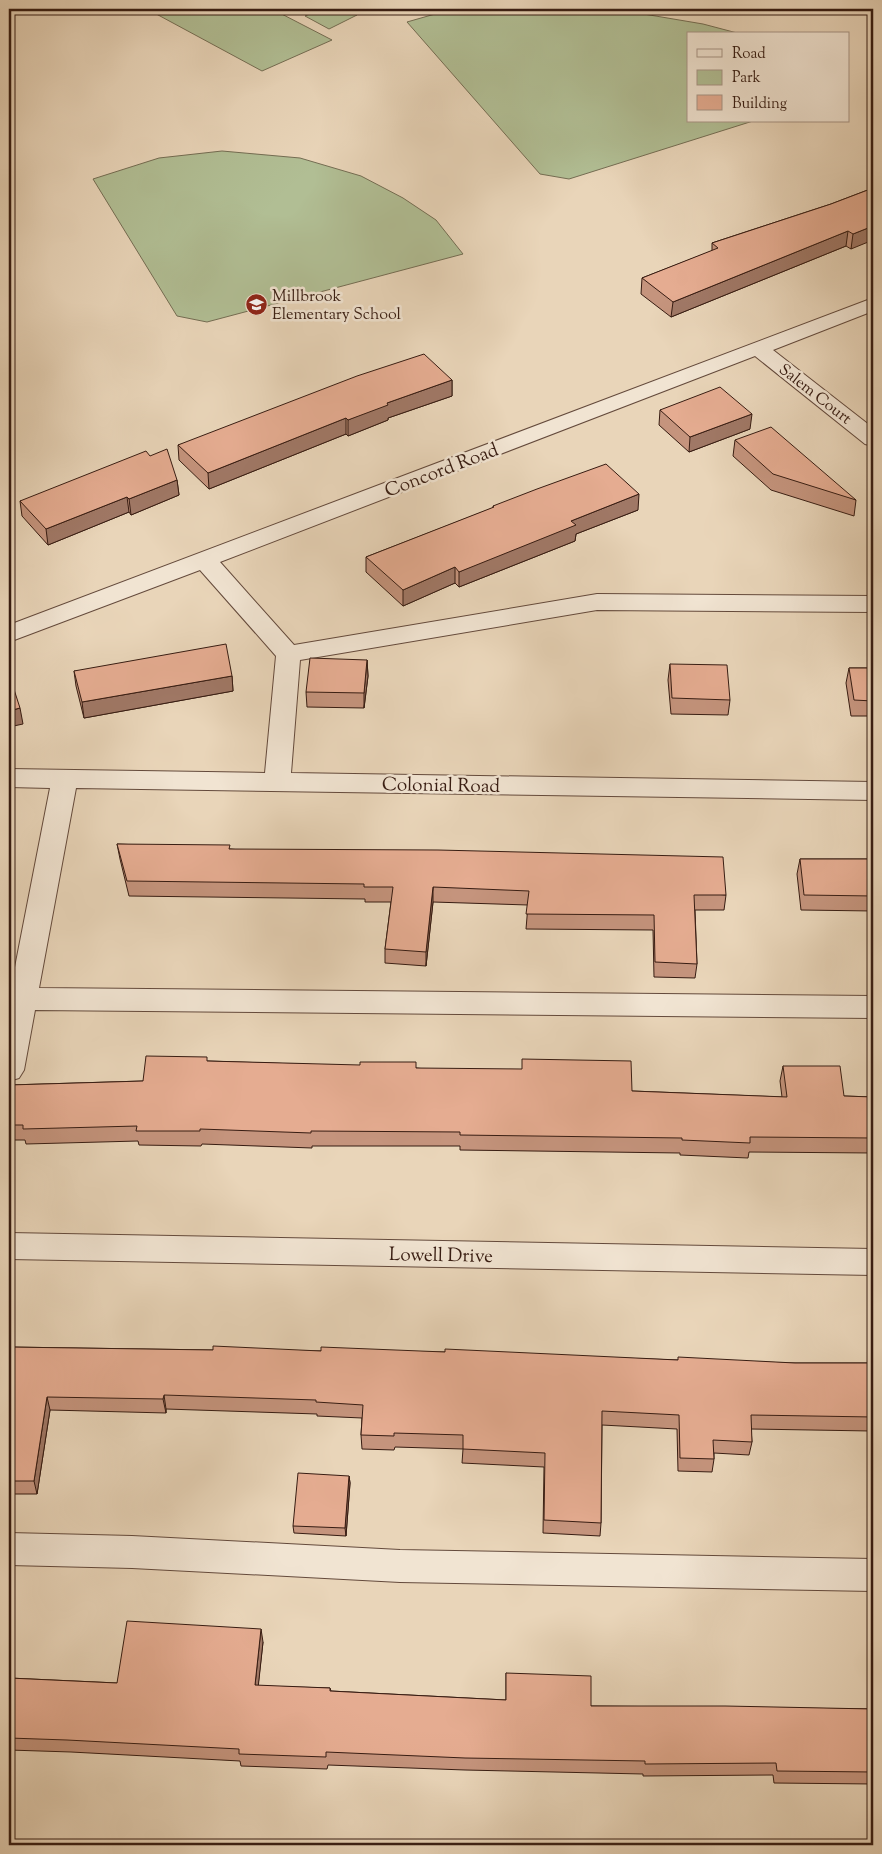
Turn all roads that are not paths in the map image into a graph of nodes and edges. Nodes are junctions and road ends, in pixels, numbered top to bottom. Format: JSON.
{"nodes":[{"id":1,"x":873,"y":304,"type":"edge"},
{"id":2,"x":758,"y":348,"type":"junction"},
{"id":3,"x":873,"y":439,"type":"edge"},
{"id":4,"x":204,"y":559,"type":"junction"},
{"id":5,"x":873,"y":604,"type":"edge"},
{"id":6,"x":9,"y":634,"type":"edge"},
{"id":7,"x":288,"y":654,"type":"junction"},
{"id":8,"x":9,"y":778,"type":"edge"},
{"id":9,"x":65,"y":779,"type":"junction"},
{"id":10,"x":277,"y":782,"type":"junction"},
{"id":11,"x":873,"y":791,"type":"edge"},
{"id":12,"x":23,"y":999,"type":"junction"},
{"id":13,"x":873,"y":1007,"type":"edge"},
{"id":14,"x":9,"y":1070,"type":"edge"},
{"id":15,"x":9,"y":1246,"type":"edge"},
{"id":16,"x":873,"y":1262,"type":"edge"},
{"id":17,"x":9,"y":1549,"type":"edge"},
{"id":18,"x":873,"y":1575,"type":"edge"}],
"edges":[{"from":1,"to":2,"type":"street","name":"Concord Road"},
{"from":2,"to":3,"type":"street","name":"Salem Court"},
{"from":2,"to":4,"type":"street","name":"Concord Road"},
{"from":4,"to":6,"type":"street","name":"Concord Road"},
{"from":4,"to":7,"type":"street"},
{"from":5,"to":7,"type":"street"},
{"from":7,"to":10,"type":"street"},
{"from":8,"to":9,"type":"street","name":"Colonial Road"},
{"from":9,"to":10,"type":"street","name":"Colonial Road"},
{"from":9,"to":12,"type":"street"},
{"from":10,"to":11,"type":"street","name":"Colonial Road"},
{"from":12,"to":13,"type":"street"},
{"from":12,"to":14,"type":"street"},
{"from":15,"to":16,"type":"street","name":"Lowell Drive"},
{"from":17,"to":18,"type":"street"}]}
